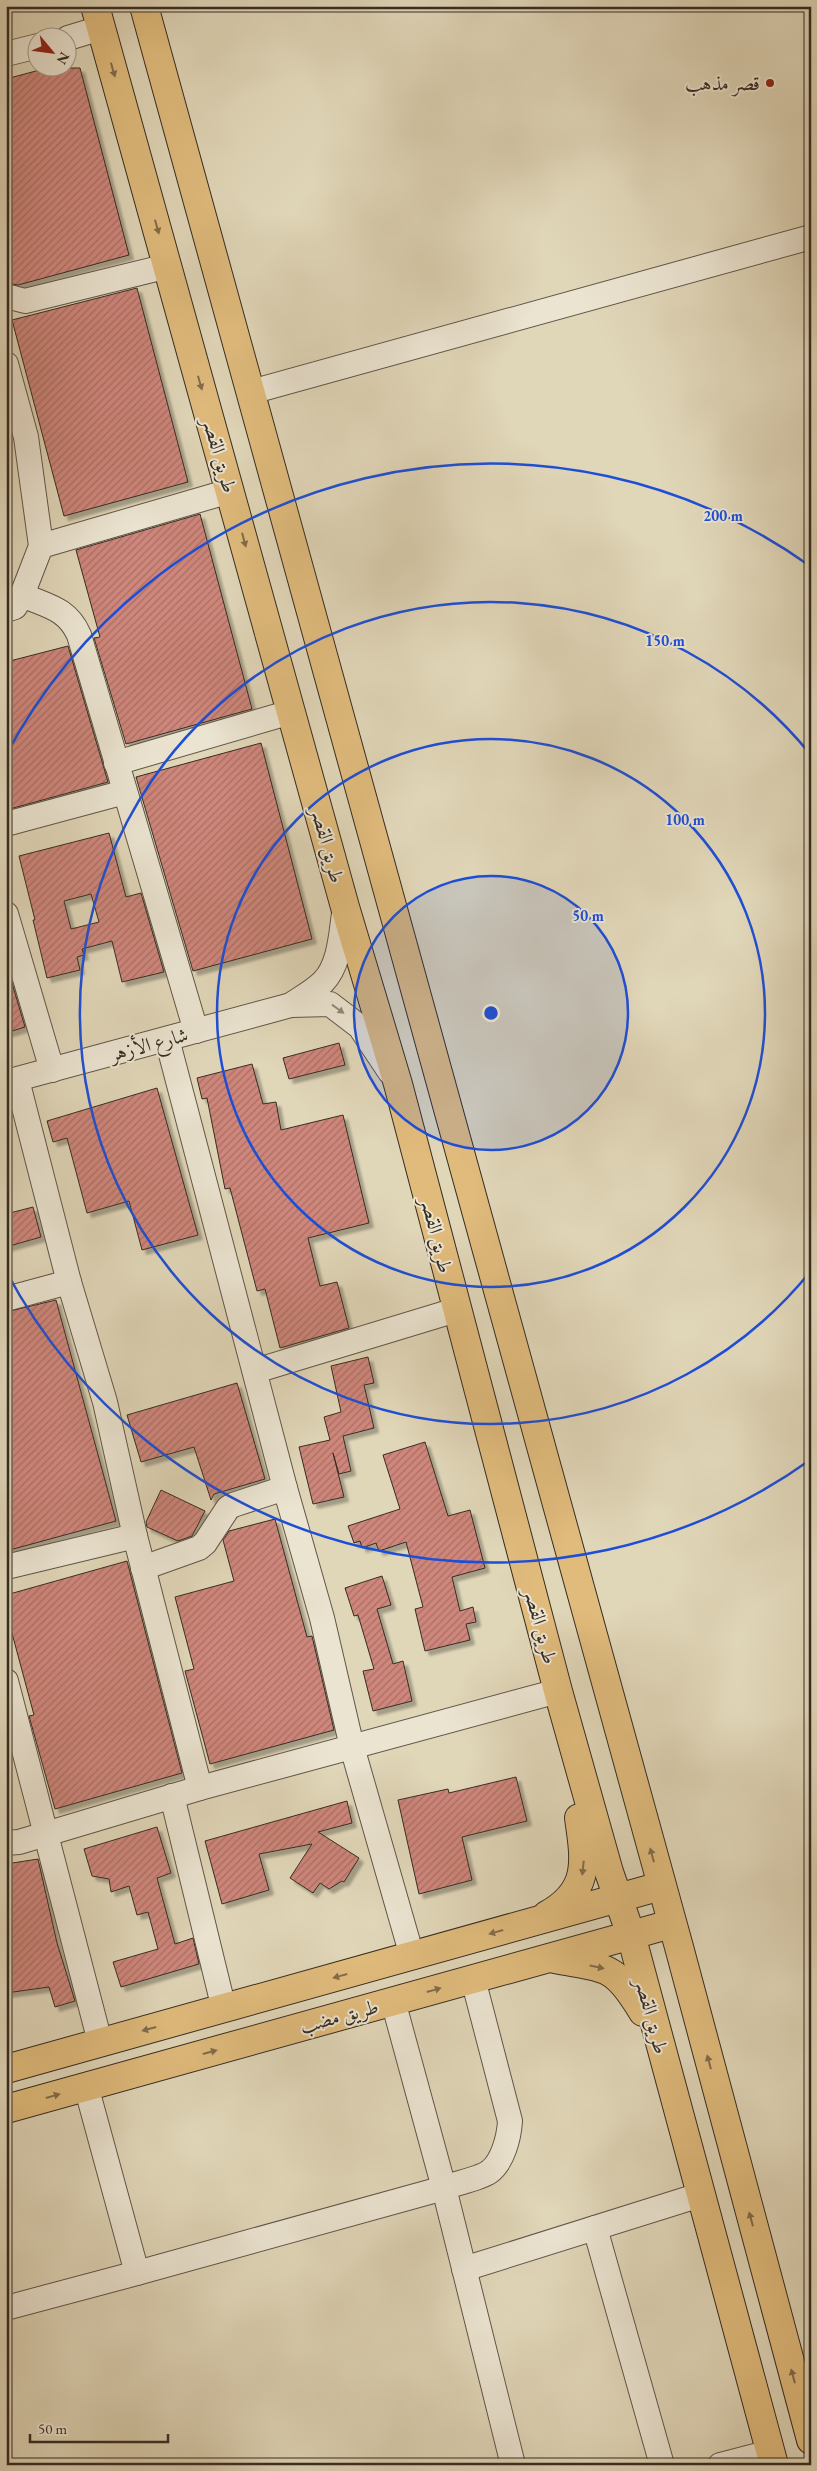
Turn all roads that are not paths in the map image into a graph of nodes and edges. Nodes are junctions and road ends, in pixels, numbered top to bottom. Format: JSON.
{"nodes":[{"id":1,"x":144,"y":6,"type":"edge"},
{"id":2,"x":99,"y":17,"type":"edge"},
{"id":3,"x":78,"y":31,"type":"edge"},
{"id":4,"x":28,"y":48,"type":"edge"},
{"id":5,"x":6,"y":54,"type":"edge"},
{"id":6,"x":811,"y":237,"type":"edge"},
{"id":7,"x":168,"y":266,"type":"junction"},
{"id":8,"x":6,"y":296,"type":"edge"},
{"id":9,"x":6,"y":364,"type":"edge"},
{"id":10,"x":251,"y":392,"type":"junction"},
{"id":11,"x":230,"y":491,"type":"junction"},
{"id":12,"x":41,"y":546,"type":"junction"},
{"id":13,"x":14,"y":602,"type":"edge"},
{"id":14,"x":291,"y":712,"type":"junction"},
{"id":15,"x":116,"y":763,"type":"junction"},
{"id":16,"x":125,"y":792,"type":"junction"},
{"id":17,"x":6,"y":824,"type":"edge"},
{"id":18,"x":345,"y":907,"type":"junction"},
{"id":19,"x":6,"y":914,"type":"edge"},
{"id":20,"x":291,"y":1005,"type":"junction"},
{"id":21,"x":196,"y":1031,"type":"junction"},
{"id":22,"x":168,"y":1039,"type":"junction"},
{"id":23,"x":52,"y":1070,"type":"junction"},
{"id":24,"x":11,"y":1081,"type":"edge"},
{"id":25,"x":398,"y":1084,"type":"junction"},
{"id":26,"x":69,"y":1282,"type":"junction"},
{"id":27,"x":6,"y":1298,"type":"edge"},
{"id":28,"x":456,"y":1310,"type":"junction"},
{"id":29,"x":255,"y":1371,"type":"junction"},
{"id":30,"x":285,"y":1488,"type":"junction"},
{"id":31,"x":135,"y":1536,"type":"junction"},
{"id":32,"x":6,"y":1567,"type":"edge"},
{"id":33,"x":143,"y":1568,"type":"junction"},
{"id":34,"x":6,"y":1682,"type":"edge"},
{"id":35,"x":558,"y":1691,"type":"junction"},
{"id":36,"x":570,"y":1732,"type":"junction"},
{"id":37,"x":352,"y":1747,"type":"junction"},
{"id":38,"x":200,"y":1788,"type":"junction"},
{"id":39,"x":172,"y":1796,"type":"junction"},
{"id":40,"x":46,"y":1834,"type":"junction"},
{"id":41,"x":6,"y":1843,"type":"edge"},
{"id":42,"x":661,"y":1886,"type":"junction"},
{"id":43,"x":618,"y":1898,"type":"junction"},
{"id":44,"x":533,"y":1922,"type":"junction"},
{"id":45,"x":671,"y":1924,"type":"junction"},
{"id":46,"x":631,"y":1936,"type":"junction"},
{"id":47,"x":412,"y":1956,"type":"junction"},
{"id":48,"x":549,"y":1958,"type":"junction"},
{"id":49,"x":474,"y":1979,"type":"junction"},
{"id":50,"x":393,"y":2001,"type":"junction"},
{"id":51,"x":224,"y":2008,"type":"junction"},
{"id":52,"x":658,"y":2036,"type":"junction"},
{"id":53,"x":100,"y":2042,"type":"junction"},
{"id":54,"x":6,"y":2069,"type":"edge"},
{"id":55,"x":86,"y":2086,"type":"junction"},
{"id":56,"x":6,"y":2109,"type":"edge"},
{"id":57,"x":444,"y":2188,"type":"junction"},
{"id":58,"x":700,"y":2196,"type":"junction"},
{"id":59,"x":596,"y":2228,"type":"junction"},
{"id":60,"x":464,"y":2269,"type":"junction"},
{"id":61,"x":137,"y":2273,"type":"junction"},
{"id":62,"x":6,"y":2308,"type":"edge"},
{"id":63,"x":811,"y":2440,"type":"edge"},
{"id":64,"x":772,"y":2458,"type":"edge"},
{"id":65,"x":513,"y":2465,"type":"edge"},
{"id":66,"x":662,"y":2465,"type":"edge"},
{"id":67,"x":720,"y":2465,"type":"edge"}],
"edges":[{"from":1,"to":10,"type":"main road"},
{"from":2,"to":3,"type":"street"},
{"from":2,"to":7,"type":"main road","name":"طريق القصر","one_way":true},
{"from":4,"to":5,"type":"street"},
{"from":6,"to":10,"type":"street"},
{"from":7,"to":8,"type":"street"},
{"from":7,"to":11,"type":"main road","name":"طريق القصر","one_way":true},
{"from":9,"to":12,"type":"street"},
{"from":42,"to":10,"type":"main road","one_way":true},
{"from":11,"to":12,"type":"street"},
{"from":11,"to":14,"type":"main road","name":"طريق القصر","one_way":true},
{"from":12,"to":13,"type":"street"},
{"from":13,"to":15,"type":"street"},
{"from":14,"to":15,"type":"street"},
{"from":14,"to":18,"type":"main road","name":"طريق القصر"},
{"from":15,"to":16,"type":"street"},
{"from":16,"to":17,"type":"street"},
{"from":16,"to":21,"type":"street"},
{"from":18,"to":20,"type":"street","name":"شارع الأزهر"},
{"from":18,"to":25,"type":"main road","name":"طريق القصر"},
{"from":19,"to":23,"type":"street"},
{"from":20,"to":21,"type":"street","name":"شارع الأزهر"},
{"from":20,"to":25,"type":"street","name":"شارع الأزهر","one_way":true},
{"from":21,"to":22,"type":"street","name":"شارع الأزهر"},
{"from":22,"to":23,"type":"street","name":"شارع الأزهر"},
{"from":22,"to":29,"type":"street"},
{"from":23,"to":24,"type":"street","name":"شارع الأزهر"},
{"from":24,"to":26,"type":"street"},
{"from":25,"to":28,"type":"main road","name":"طريق القصر"},
{"from":26,"to":27,"type":"street"},
{"from":26,"to":31,"type":"street"},
{"from":28,"to":29,"type":"street"},
{"from":28,"to":35,"type":"main road","name":"طريق القصر"},
{"from":29,"to":30,"type":"street"},
{"from":30,"to":33,"type":"street"},
{"from":30,"to":37,"type":"street"},
{"from":31,"to":32,"type":"street"},
{"from":31,"to":33,"type":"street"},
{"from":33,"to":38,"type":"street"},
{"from":34,"to":40,"type":"street"},
{"from":35,"to":36,"type":"main road","name":"طريق القصر"},
{"from":35,"to":37,"type":"street"},
{"from":36,"to":43,"type":"main road","name":"طريق القصر"},
{"from":36,"to":44,"type":"main road","one_way":true},
{"from":37,"to":38,"type":"street"},
{"from":37,"to":47,"type":"street"},
{"from":38,"to":39,"type":"street"},
{"from":39,"to":40,"type":"street"},
{"from":39,"to":51,"type":"street"},
{"from":40,"to":41,"type":"street"},
{"from":40,"to":53,"type":"street"},
{"from":42,"to":43,"type":"main road","name":"طريق مضب"},
{"from":42,"to":45,"type":"main road"},
{"from":43,"to":44,"type":"main road","name":"طريق مضب"},
{"from":43,"to":46,"type":"main road","name":"طريق القصر"},
{"from":44,"to":47,"type":"main road","name":"طريق مضب","one_way":true},
{"from":45,"to":46,"type":"main road","name":"طريق مضب"},
{"from":63,"to":45,"type":"main road","one_way":true},
{"from":46,"to":48,"type":"main road","name":"طريق مضب"},
{"from":46,"to":52,"type":"main road","name":"طريق القصر"},
{"from":47,"to":51,"type":"main road","name":"طريق مضب","one_way":true},
{"from":48,"to":49,"type":"main road","name":"طريق مضب"},
{"from":48,"to":52,"type":"main road","one_way":true},
{"from":50,"to":49,"type":"main road","name":"طريق مضب","one_way":true},
{"from":49,"to":57,"type":"street"},
{"from":55,"to":50,"type":"main road","name":"طريق مضب","one_way":true},
{"from":50,"to":57,"type":"street"},
{"from":51,"to":53,"type":"main road","name":"طريق مضب","one_way":true},
{"from":52,"to":58,"type":"main road","name":"طريق القصر"},
{"from":53,"to":54,"type":"main road","name":"طريق مضب"},
{"from":56,"to":55,"type":"main road","name":"طريق مضب","one_way":true},
{"from":55,"to":61,"type":"street"},
{"from":57,"to":60,"type":"street"},
{"from":57,"to":61,"type":"street"},
{"from":58,"to":59,"type":"street"},
{"from":58,"to":64,"type":"main road","name":"طريق القصر"},
{"from":59,"to":60,"type":"street"},
{"from":59,"to":66,"type":"street"},
{"from":60,"to":65,"type":"street"},
{"from":61,"to":62,"type":"street"},
{"from":64,"to":67,"type":"street"}]}
